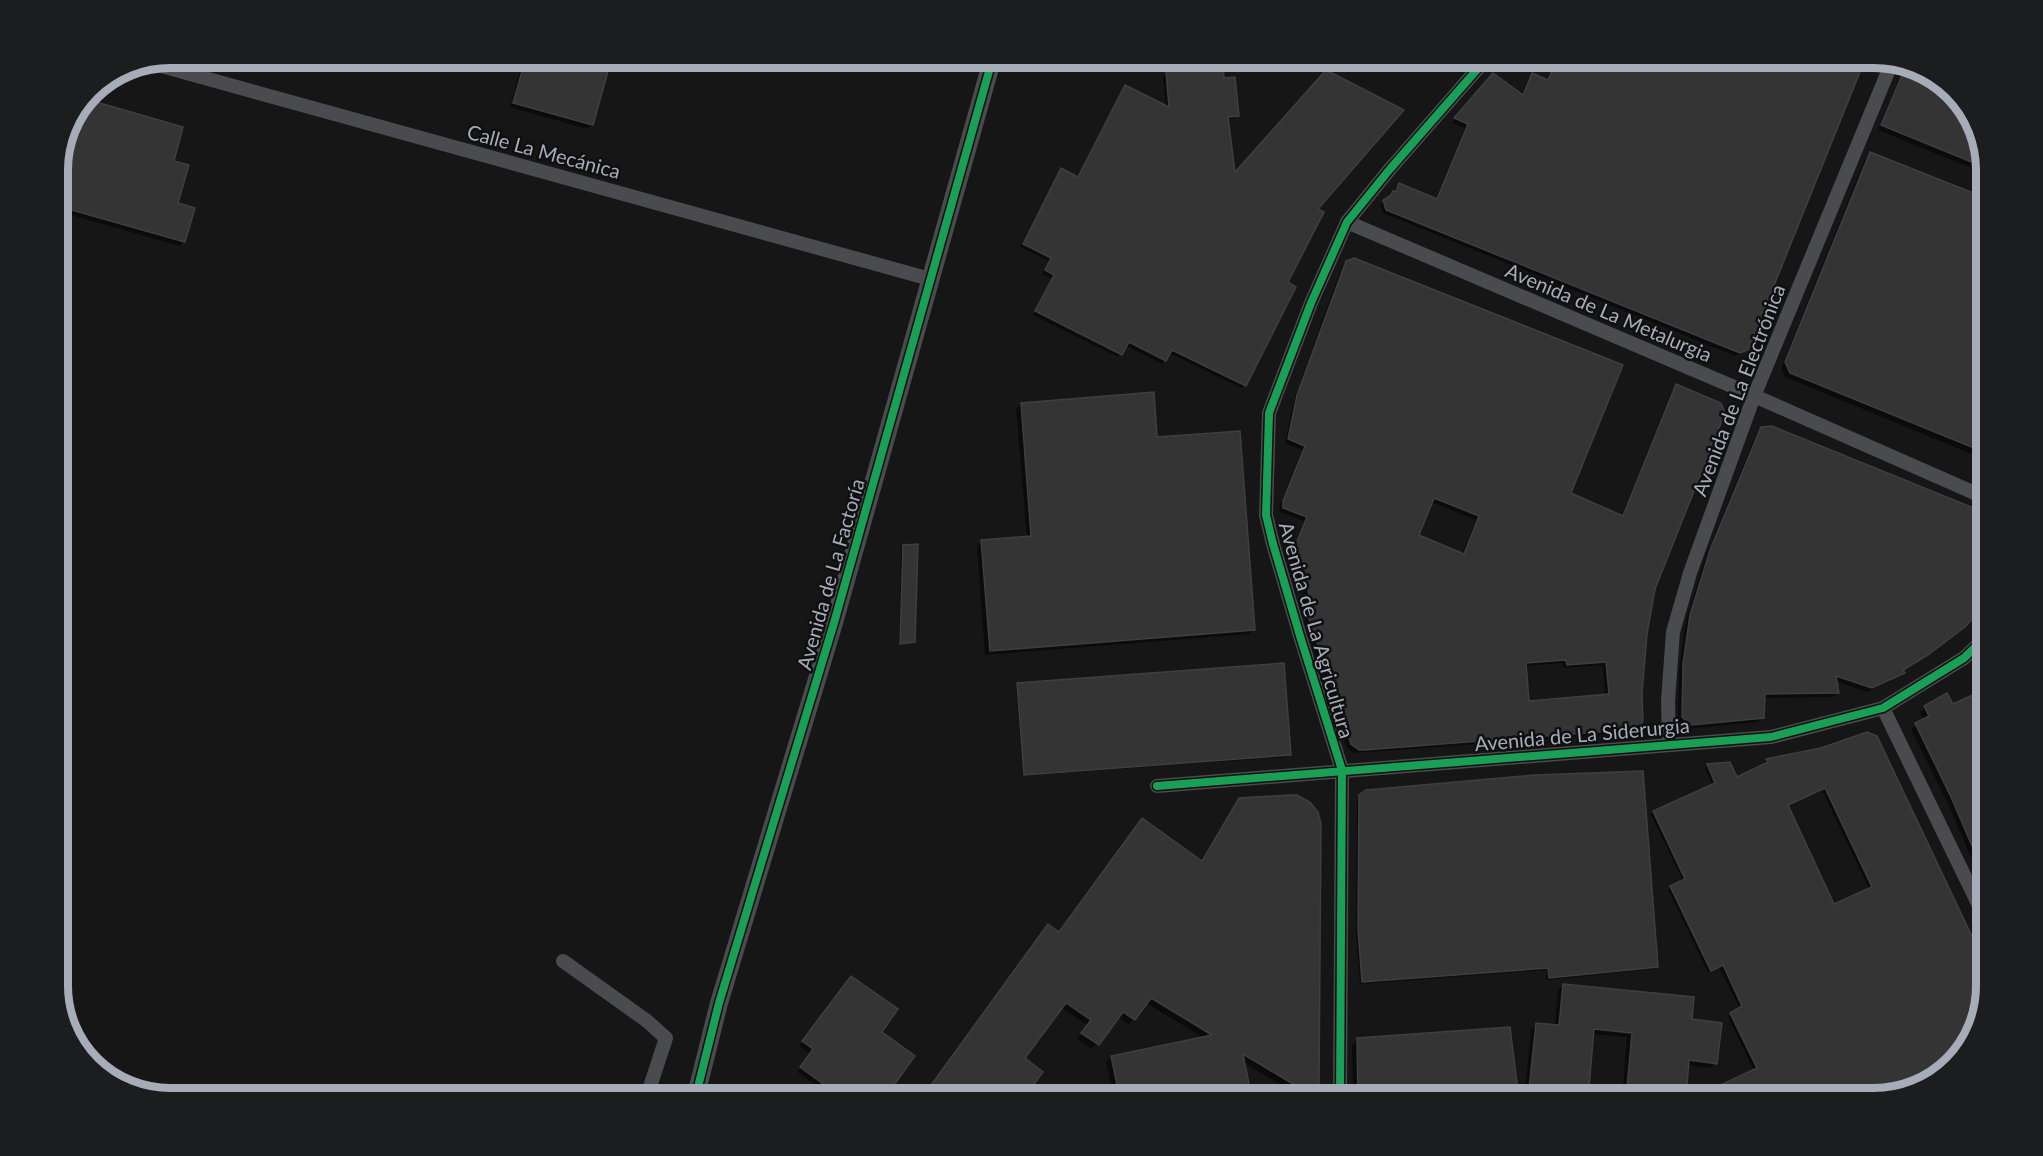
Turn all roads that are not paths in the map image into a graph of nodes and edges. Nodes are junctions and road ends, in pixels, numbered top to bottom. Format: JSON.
{"nodes":[{"id":1,"x":169,"y":68,"type":"edge"},
{"id":2,"x":990,"y":68,"type":"edge"},
{"id":3,"x":1478,"y":68,"type":"edge"},
{"id":4,"x":1889,"y":69,"type":"edge"},
{"id":5,"x":1347,"y":222,"type":"junction"},
{"id":6,"x":930,"y":279,"type":"junction"},
{"id":7,"x":1754,"y":396,"type":"junction"},
{"id":8,"x":1975,"y":493,"type":"edge"},
{"id":9,"x":1976,"y":647,"type":"edge"},
{"id":10,"x":1883,"y":708,"type":"junction"},
{"id":11,"x":1669,"y":744,"type":"junction"},
{"id":12,"x":1342,"y":770,"type":"junction"},
{"id":13,"x":1157,"y":786,"type":"dead end"},
{"id":14,"x":1976,"y":899,"type":"edge"},
{"id":15,"x":563,"y":961,"type":"dead end"},
{"id":16,"x":650,"y":1088,"type":"edge"},
{"id":17,"x":698,"y":1088,"type":"edge"},
{"id":18,"x":1340,"y":1088,"type":"edge"}],
"edges":[{"from":1,"to":6,"type":"street","name":"Calle La Mecánica"},
{"from":2,"to":6,"type":"street","name":"Avenida de La Factoría"},
{"from":3,"to":5,"type":"street","name":"Avenida de La Agricultura"},
{"from":4,"to":7,"type":"street","name":"Avenida de La Electrónica"},
{"from":5,"to":7,"type":"street","name":"Avenida de La Metalurgia"},
{"from":5,"to":12,"type":"street","name":"Avenida de La Agricultura"},
{"from":6,"to":17,"type":"street","name":"Avenida de La Factoría"},
{"from":7,"to":8,"type":"street","name":"Avenida de La Metalurgia"},
{"from":7,"to":11,"type":"street","name":"Avenida de La Electrónica"},
{"from":9,"to":10,"type":"street","name":"Avenida de La Siderurgia"},
{"from":10,"to":11,"type":"street","name":"Avenida de La Siderurgia"},
{"from":10,"to":14,"type":"street"},
{"from":11,"to":12,"type":"street","name":"Avenida de La Siderurgia"},
{"from":12,"to":13,"type":"street","name":"Avenida de La Siderurgia"},
{"from":12,"to":18,"type":"street","name":"Avenida de La Agricultura"},
{"from":15,"to":16,"type":"street"}]}
